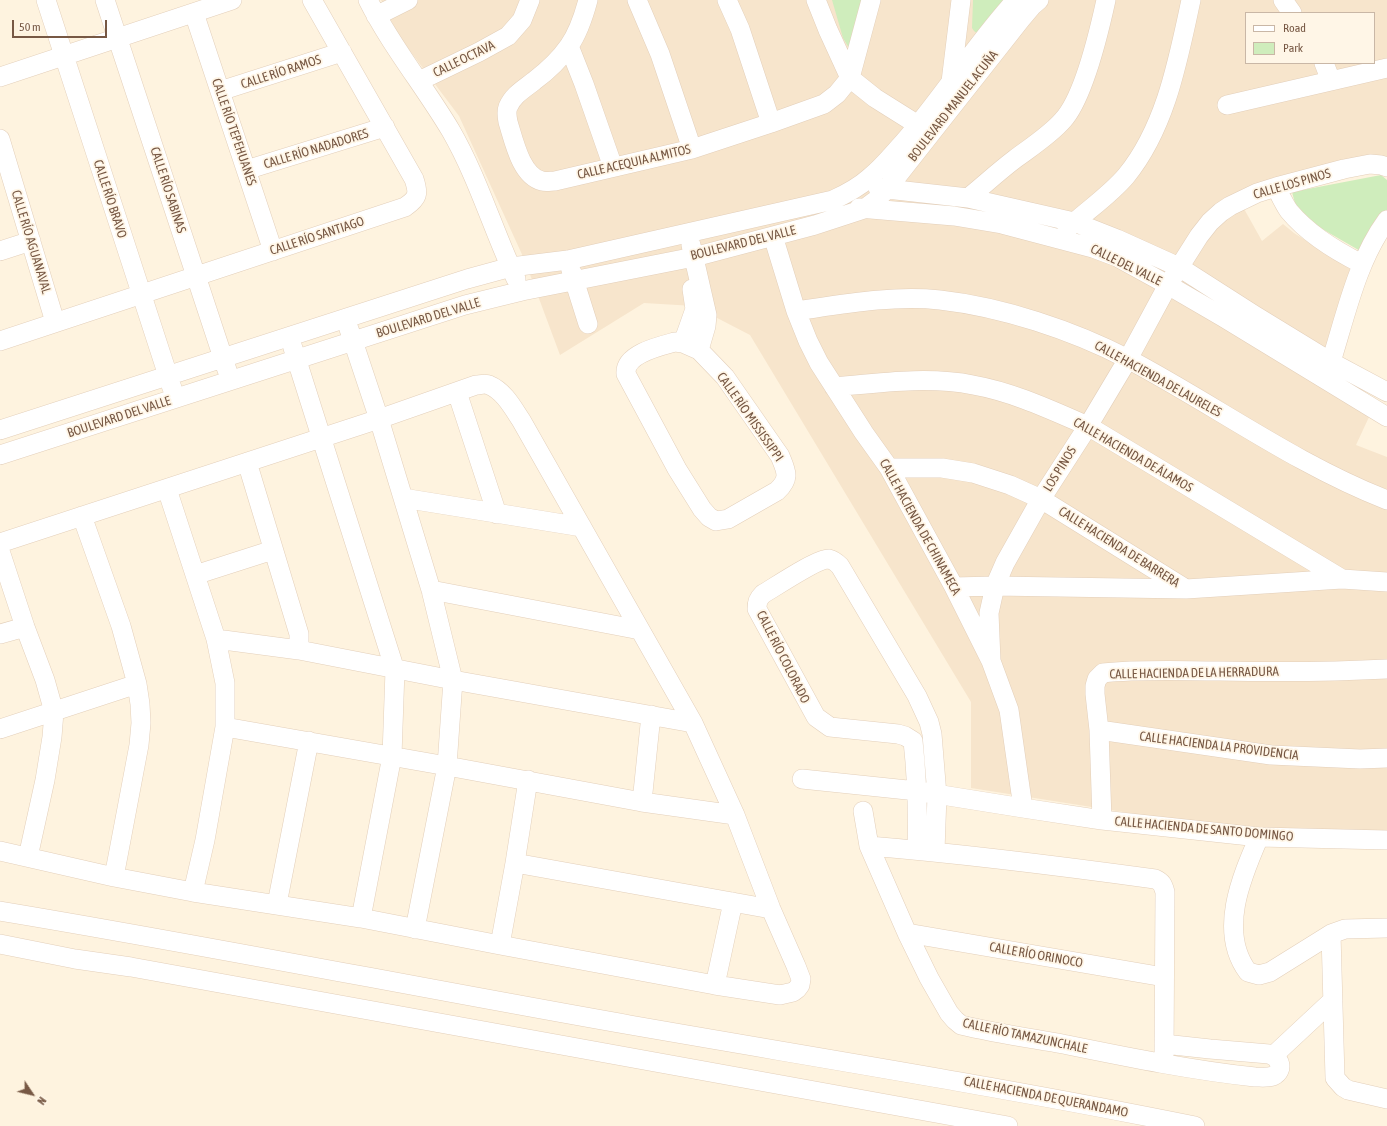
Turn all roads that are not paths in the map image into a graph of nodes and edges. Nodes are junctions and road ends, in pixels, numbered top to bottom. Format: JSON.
{"nodes":[{"id":1,"x":46,"y":0,"type":"edge"},
{"id":2,"x":105,"y":0,"type":"edge"},
{"id":3,"x":232,"y":0,"type":"edge"},
{"id":4,"x":312,"y":0,"type":"edge"},
{"id":5,"x":408,"y":0,"type":"edge"},
{"id":6,"x":530,"y":0,"type":"edge"},
{"id":7,"x":588,"y":0,"type":"edge"},
{"id":8,"x":637,"y":0,"type":"edge"},
{"id":9,"x":727,"y":0,"type":"edge"},
{"id":10,"x":816,"y":0,"type":"edge"},
{"id":11,"x":871,"y":0,"type":"edge"},
{"id":12,"x":961,"y":0,"type":"edge"},
{"id":13,"x":1016,"y":0,"type":"edge"},
{"id":14,"x":1039,"y":0,"type":"edge"},
{"id":15,"x":1106,"y":0,"type":"edge"},
{"id":16,"x":1191,"y":0,"type":"edge"},
{"id":17,"x":1283,"y":0,"type":"edge"},
{"id":18,"x":372,"y":8,"type":"edge"},
{"id":19,"x":1291,"y":12,"type":"edge"},
{"id":20,"x":194,"y":13,"type":"junction"},
{"id":21,"x":118,"y":38,"type":"junction"},
{"id":22,"x":569,"y":46,"type":"junction"},
{"id":23,"x":342,"y":52,"type":"junction"},
{"id":24,"x":64,"y":56,"type":"junction"},
{"id":25,"x":1324,"y":64,"type":"edge"},
{"id":26,"x":1387,"y":68,"type":"edge"},
{"id":27,"x":0,"y":77,"type":"edge"},
{"id":28,"x":850,"y":78,"type":"junction"},
{"id":29,"x":419,"y":81,"type":"junction"},
{"id":30,"x":1331,"y":81,"type":"junction"},
{"id":31,"x":950,"y":84,"type":"junction"},
{"id":32,"x":220,"y":92,"type":"junction"},
{"id":33,"x":1227,"y":105,"type":"dead end"},
{"id":34,"x":771,"y":123,"type":"junction"},
{"id":35,"x":918,"y":125,"type":"junction"},
{"id":36,"x":385,"y":127,"type":"junction"},
{"id":37,"x":0,"y":139,"type":"edge"},
{"id":38,"x":692,"y":149,"type":"junction"},
{"id":39,"x":3,"y":160,"type":"edge"},
{"id":40,"x":613,"y":167,"type":"junction"},
{"id":41,"x":1387,"y":167,"type":"edge"},
{"id":42,"x":246,"y":170,"type":"junction"},
{"id":43,"x":858,"y":186,"type":"junction"},
{"id":44,"x":1276,"y":187,"type":"junction"},
{"id":45,"x":887,"y":190,"type":"junction"},
{"id":46,"x":968,"y":198,"type":"junction"},
{"id":47,"x":833,"y":200,"type":"junction"},
{"id":48,"x":864,"y":209,"type":"junction"},
{"id":49,"x":1387,"y":220,"type":"edge"},
{"id":50,"x":1074,"y":222,"type":"junction"},
{"id":51,"x":683,"y":234,"type":"junction"},
{"id":52,"x":773,"y":236,"type":"junction"},
{"id":53,"x":1059,"y":238,"type":"junction"},
{"id":54,"x":31,"y":242,"type":"junction"},
{"id":55,"x":0,"y":251,"type":"edge"},
{"id":56,"x":273,"y":251,"type":"junction"},
{"id":57,"x":689,"y":258,"type":"junction"},
{"id":58,"x":568,"y":260,"type":"junction"},
{"id":59,"x":1362,"y":264,"type":"junction"},
{"id":60,"x":511,"y":267,"type":"junction"},
{"id":61,"x":1179,"y":267,"type":"junction"},
{"id":62,"x":196,"y":276,"type":"junction"},
{"id":63,"x":574,"y":281,"type":"junction"},
{"id":64,"x":1168,"y":285,"type":"junction"},
{"id":65,"x":522,"y":291,"type":"junction"},
{"id":66,"x":141,"y":294,"type":"junction"},
{"id":67,"x":796,"y":311,"type":"junction"},
{"id":68,"x":346,"y":319,"type":"junction"},
{"id":69,"x":55,"y":322,"type":"junction"},
{"id":70,"x":588,"y":324,"type":"dead end"},
{"id":71,"x":290,"y":337,"type":"junction"},
{"id":72,"x":0,"y":341,"type":"edge"},
{"id":73,"x":353,"y":341,"type":"junction"},
{"id":74,"x":691,"y":346,"type":"junction"},
{"id":75,"x":223,"y":358,"type":"junction"},
{"id":76,"x":297,"y":359,"type":"junction"},
{"id":77,"x":1128,"y":359,"type":"junction"},
{"id":78,"x":1332,"y":362,"type":"junction"},
{"id":79,"x":168,"y":376,"type":"junction"},
{"id":80,"x":231,"y":381,"type":"junction"},
{"id":81,"x":834,"y":387,"type":"junction"},
{"id":82,"x":457,"y":392,"type":"junction"},
{"id":83,"x":1387,"y":392,"type":"edge"},
{"id":84,"x":175,"y":399,"type":"junction"},
{"id":85,"x":1387,"y":417,"type":"edge"},
{"id":86,"x":379,"y":420,"type":"junction"},
{"id":87,"x":1088,"y":426,"type":"junction"},
{"id":88,"x":0,"y":430,"type":"edge"},
{"id":89,"x":322,"y":438,"type":"junction"},
{"id":90,"x":0,"y":455,"type":"edge"},
{"id":91,"x":247,"y":462,"type":"junction"},
{"id":92,"x":890,"y":468,"type":"junction"},
{"id":93,"x":167,"y":489,"type":"junction"},
{"id":94,"x":403,"y":498,"type":"junction"},
{"id":95,"x":1041,"y":499,"type":"junction"},
{"id":96,"x":1387,"y":500,"type":"edge"},
{"id":97,"x":497,"y":514,"type":"junction"},
{"id":98,"x":82,"y":516,"type":"junction"},
{"id":99,"x":582,"y":527,"type":"junction"},
{"id":100,"x":0,"y":542,"type":"edge"},
{"id":101,"x":273,"y":550,"type":"junction"},
{"id":102,"x":0,"y":551,"type":"edge"},
{"id":103,"x":195,"y":575,"type":"junction"},
{"id":104,"x":1342,"y":579,"type":"junction"},
{"id":105,"x":1387,"y":582,"type":"edge"},
{"id":106,"x":994,"y":586,"type":"junction"},
{"id":107,"x":954,"y":587,"type":"junction"},
{"id":108,"x":1186,"y":589,"type":"junction"},
{"id":109,"x":431,"y":590,"type":"junction"},
{"id":110,"x":25,"y":627,"type":"junction"},
{"id":111,"x":640,"y":630,"type":"junction"},
{"id":112,"x":0,"y":634,"type":"edge"},
{"id":113,"x":216,"y":639,"type":"junction"},
{"id":114,"x":300,"y":650,"type":"junction"},
{"id":115,"x":991,"y":661,"type":"junction"},
{"id":116,"x":1387,"y":669,"type":"edge"},
{"id":117,"x":395,"y":670,"type":"junction"},
{"id":118,"x":453,"y":680,"type":"junction"},
{"id":119,"x":137,"y":684,"type":"junction"},
{"id":120,"x":54,"y":712,"type":"junction"},
{"id":121,"x":651,"y":715,"type":"junction"},
{"id":122,"x":693,"y":723,"type":"junction"},
{"id":123,"x":225,"y":727,"type":"junction"},
{"id":124,"x":0,"y":728,"type":"edge"},
{"id":125,"x":1099,"y":730,"type":"junction"},
{"id":126,"x":309,"y":741,"type":"junction"},
{"id":127,"x":392,"y":756,"type":"junction"},
{"id":128,"x":1387,"y":758,"type":"edge"},
{"id":129,"x":447,"y":766,"type":"junction"},
{"id":130,"x":802,"y":779,"type":"dead end"},
{"id":131,"x":528,"y":780,"type":"junction"},
{"id":132,"x":917,"y":791,"type":"junction"},
{"id":133,"x":937,"y":795,"type":"junction"},
{"id":134,"x":642,"y":802,"type":"junction"},
{"id":135,"x":1022,"y":808,"type":"junction"},
{"id":136,"x":863,"y":811,"type":"dead end"},
{"id":137,"x":735,"y":815,"type":"junction"},
{"id":138,"x":1102,"y":820,"type":"junction"},
{"id":139,"x":1258,"y":837,"type":"junction"},
{"id":140,"x":1387,"y":840,"type":"edge"},
{"id":141,"x":869,"y":846,"type":"junction"},
{"id":142,"x":926,"y":850,"type":"junction"},
{"id":143,"x":0,"y":851,"type":"edge"},
{"id":144,"x":28,"y":857,"type":"junction"},
{"id":145,"x":515,"y":863,"type":"junction"},
{"id":146,"x":114,"y":876,"type":"junction"},
{"id":147,"x":194,"y":892,"type":"junction"},
{"id":148,"x":733,"y":902,"type":"junction"},
{"id":149,"x":277,"y":904,"type":"junction"},
{"id":150,"x":771,"y":909,"type":"junction"},
{"id":151,"x":0,"y":911,"type":"edge"},
{"id":152,"x":361,"y":918,"type":"junction"},
{"id":153,"x":1387,"y":928,"type":"edge"},
{"id":154,"x":415,"y":929,"type":"junction"},
{"id":155,"x":907,"y":933,"type":"junction"},
{"id":156,"x":1331,"y":934,"type":"junction"},
{"id":157,"x":0,"y":944,"type":"edge"},
{"id":158,"x":500,"y":945,"type":"junction"},
{"id":159,"x":1164,"y":977,"type":"junction"},
{"id":160,"x":715,"y":985,"type":"junction"},
{"id":161,"x":1333,"y":1000,"type":"junction"},
{"id":162,"x":1164,"y":1044,"type":"junction"},
{"id":163,"x":1274,"y":1055,"type":"junction"},
{"id":164,"x":1164,"y":1064,"type":"junction"},
{"id":165,"x":1387,"y":1099,"type":"edge"},
{"id":166,"x":1008,"y":1126,"type":"edge"},
{"id":167,"x":1195,"y":1126,"type":"edge"}],
"edges":[{"from":1,"to":24,"type":"street","name":"CALLE RÍO BRAVO"},
{"from":2,"to":21,"type":"street","name":"CALLE RÍO SABINAS"},
{"from":3,"to":20,"type":"street"},
{"from":4,"to":23,"type":"street","name":"CALLE RÍO SANTIAGO"},
{"from":5,"to":18,"type":"street"},
{"from":6,"to":29,"type":"street","name":"CALLE OCTAVA"},
{"from":7,"to":22,"type":"street","name":"CALLE ACEQUIA ALMITOS"},
{"from":8,"to":38,"type":"street"},
{"from":9,"to":34,"type":"street"},
{"from":10,"to":28,"type":"street"},
{"from":11,"to":28,"type":"street","name":"CALLE ACEQUIA ALMITOS"},
{"from":12,"to":31,"type":"street"},
{"from":13,"to":31,"type":"street","name":"BOULEVARD MANUEL ACUÑA"},
{"from":14,"to":45,"type":"street","name":"BOULEVARD MANUEL ACUÑA"},
{"from":15,"to":46,"type":"street"},
{"from":16,"to":50,"type":"street"},
{"from":17,"to":19,"type":"street"},
{"from":18,"to":29,"type":"street"},
{"from":20,"to":21,"type":"street"},
{"from":20,"to":32,"type":"street","name":"CALLE RÍO TEPEHUANES"},
{"from":21,"to":24,"type":"street"},
{"from":21,"to":62,"type":"street","name":"CALLE RÍO SABINAS"},
{"from":22,"to":40,"type":"street"},
{"from":22,"to":40,"type":"street","name":"CALLE ACEQUIA ALMITOS"},
{"from":23,"to":32,"type":"street","name":"CALLE RÍO RAMOS"},
{"from":23,"to":36,"type":"street","name":"CALLE RÍO SANTIAGO"},
{"from":24,"to":27,"type":"street"},
{"from":24,"to":66,"type":"street","name":"CALLE RÍO BRAVO"},
{"from":25,"to":30,"type":"street"},
{"from":26,"to":30,"type":"street"},
{"from":28,"to":34,"type":"street","name":"CALLE ACEQUIA ALMITOS"},
{"from":28,"to":35,"type":"street"},
{"from":29,"to":60,"type":"street"},
{"from":30,"to":33,"type":"street"},
{"from":31,"to":35,"type":"street","name":"BOULEVARD MANUEL ACUÑA"},
{"from":32,"to":42,"type":"street","name":"CALLE RÍO TEPEHUANES"},
{"from":34,"to":38,"type":"street","name":"CALLE ACEQUIA ALMITOS"},
{"from":35,"to":43,"type":"street","name":"BOULEVARD MANUEL ACUÑA"},
{"from":36,"to":42,"type":"street","name":"CALLE RÍO NADADORES"},
{"from":36,"to":56,"type":"street","name":"CALLE RÍO SANTIAGO"},
{"from":37,"to":39,"type":"street","name":"CALLE RÍO AGUANAVAL"},
{"from":38,"to":40,"type":"street","name":"CALLE ACEQUIA ALMITOS"},
{"from":39,"to":54,"type":"street","name":"CALLE RÍO AGUANAVAL"},
{"from":41,"to":44,"type":"street","name":"CALLE LOS PINOS"},
{"from":42,"to":56,"type":"street","name":"CALLE RÍO TEPEHUANES"},
{"from":43,"to":45,"type":"street","name":"CALLE DEL VALLE"},
{"from":43,"to":47,"type":"street","name":"BOULEVARD DEL VALLE"},
{"from":44,"to":59,"type":"street"},
{"from":44,"to":61,"type":"street","name":"CALLE LOS PINOS"},
{"from":45,"to":46,"type":"street","name":"CALLE DEL VALLE"},
{"from":45,"to":48,"type":"street","name":"BOULEVARD MANUEL ACUÑA"},
{"from":46,"to":50,"type":"street","name":"CALLE DEL VALLE"},
{"from":47,"to":48,"type":"street","name":"CALLE DEL VALLE"},
{"from":47,"to":51,"type":"street","name":"BOULEVARD DEL VALLE"},
{"from":48,"to":52,"type":"street","name":"BOULEVARD DEL VALLE"},
{"from":48,"to":53,"type":"street","name":"CALLE DEL VALLE"},
{"from":49,"to":59,"type":"street"},
{"from":50,"to":53,"type":"street"},
{"from":50,"to":61,"type":"street","name":"CALLE DEL VALLE"},
{"from":51,"to":57,"type":"street"},
{"from":51,"to":58,"type":"street","name":"BOULEVARD DEL VALLE"},
{"from":52,"to":57,"type":"street","name":"BOULEVARD DEL VALLE"},
{"from":52,"to":67,"type":"street","name":"CALLE HACIENDA DE CHINAMECA"},
{"from":53,"to":64,"type":"street","name":"CALLE DEL VALLE"},
{"from":54,"to":55,"type":"street"},
{"from":54,"to":69,"type":"street","name":"CALLE RÍO AGUANAVAL"},
{"from":56,"to":62,"type":"street","name":"CALLE RÍO SANTIAGO"},
{"from":57,"to":63,"type":"street","name":"BOULEVARD DEL VALLE"},
{"from":57,"to":74,"type":"street"},
{"from":58,"to":60,"type":"street","name":"BOULEVARD DEL VALLE"},
{"from":58,"to":63,"type":"street"},
{"from":59,"to":78,"type":"street"},
{"from":60,"to":65,"type":"street"},
{"from":60,"to":68,"type":"street","name":"BOULEVARD DEL VALLE"},
{"from":61,"to":64,"type":"street","name":"LOS PINOS"},
{"from":61,"to":78,"type":"street","name":"CALLE DEL VALLE"},
{"from":62,"to":66,"type":"street","name":"CALLE RÍO SANTIAGO"},
{"from":62,"to":75,"type":"street","name":"CALLE RÍO SABINAS"},
{"from":63,"to":65,"type":"street","name":"BOULEVARD DEL VALLE"},
{"from":63,"to":70,"type":"street"},
{"from":64,"to":77,"type":"street","name":"LOS PINOS"},
{"from":64,"to":85,"type":"street","name":"CALLE DEL VALLE"},
{"from":65,"to":73,"type":"street","name":"BOULEVARD DEL VALLE"},
{"from":66,"to":69,"type":"street","name":"CALLE RÍO SANTIAGO"},
{"from":66,"to":79,"type":"street","name":"CALLE RÍO BRAVO"},
{"from":67,"to":77,"type":"street","name":"CALLE HACIENDA DE LAURELES"},
{"from":67,"to":81,"type":"street","name":"CALLE HACIENDA DE CHINAMECA"},
{"from":68,"to":71,"type":"street","name":"BOULEVARD DEL VALLE"},
{"from":68,"to":73,"type":"street"},
{"from":69,"to":72,"type":"street","name":"CALLE RÍO SANTIAGO"},
{"from":71,"to":75,"type":"street","name":"BOULEVARD DEL VALLE"},
{"from":71,"to":76,"type":"street"},
{"from":73,"to":76,"type":"street","name":"BOULEVARD DEL VALLE"},
{"from":73,"to":86,"type":"street"},
{"from":74,"to":74,"type":"street","name":"CALLE RÍO MISSISSIPPI"},
{"from":75,"to":79,"type":"street","name":"BOULEVARD DEL VALLE"},
{"from":75,"to":80,"type":"street","name":"CALLE RÍO SABINAS"},
{"from":76,"to":80,"type":"street","name":"BOULEVARD DEL VALLE"},
{"from":76,"to":89,"type":"street"},
{"from":77,"to":87,"type":"street","name":"LOS PINOS"},
{"from":77,"to":96,"type":"street","name":"CALLE HACIENDA DE LAURELES"},
{"from":78,"to":83,"type":"street","name":"CALLE DEL VALLE"},
{"from":79,"to":84,"type":"street","name":"CALLE RÍO BRAVO"},
{"from":79,"to":88,"type":"street","name":"BOULEVARD DEL VALLE"},
{"from":80,"to":84,"type":"street","name":"BOULEVARD DEL VALLE"},
{"from":81,"to":87,"type":"street","name":"CALLE HACIENDA DE ÁLAMOS"},
{"from":81,"to":92,"type":"street","name":"CALLE HACIENDA DE CHINAMECA"},
{"from":82,"to":86,"type":"street"},
{"from":82,"to":97,"type":"street"},
{"from":82,"to":99,"type":"street"},
{"from":84,"to":90,"type":"street","name":"BOULEVARD DEL VALLE"},
{"from":86,"to":89,"type":"street"},
{"from":86,"to":94,"type":"street"},
{"from":87,"to":95,"type":"street","name":"LOS PINOS"},
{"from":87,"to":104,"type":"street","name":"CALLE HACIENDA DE ÁLAMOS"},
{"from":89,"to":91,"type":"street"},
{"from":89,"to":117,"type":"street"},
{"from":91,"to":93,"type":"street"},
{"from":91,"to":101,"type":"street"},
{"from":92,"to":95,"type":"street","name":"CALLE HACIENDA DE BARRERA"},
{"from":92,"to":107,"type":"street","name":"CALLE HACIENDA DE CHINAMECA"},
{"from":93,"to":98,"type":"street"},
{"from":93,"to":103,"type":"street"},
{"from":94,"to":97,"type":"street"},
{"from":94,"to":109,"type":"street"},
{"from":95,"to":106,"type":"street","name":"LOS PINOS"},
{"from":95,"to":108,"type":"street","name":"CALLE HACIENDA DE BARRERA"},
{"from":97,"to":99,"type":"street"},
{"from":98,"to":100,"type":"street"},
{"from":98,"to":119,"type":"street"},
{"from":99,"to":111,"type":"street"},
{"from":101,"to":103,"type":"street"},
{"from":101,"to":114,"type":"street"},
{"from":102,"to":110,"type":"street"},
{"from":103,"to":113,"type":"street"},
{"from":104,"to":105,"type":"street"},
{"from":104,"to":108,"type":"street"},
{"from":106,"to":107,"type":"street"},
{"from":106,"to":108,"type":"street"},
{"from":106,"to":115,"type":"street","name":"LOS PINOS"},
{"from":107,"to":115,"type":"street","name":"CALLE HACIENDA DE CHINAMECA"},
{"from":109,"to":111,"type":"street"},
{"from":109,"to":118,"type":"street"},
{"from":110,"to":112,"type":"street"},
{"from":110,"to":120,"type":"street"},
{"from":111,"to":122,"type":"street"},
{"from":113,"to":114,"type":"street"},
{"from":113,"to":123,"type":"street"},
{"from":114,"to":117,"type":"street"},
{"from":115,"to":135,"type":"street","name":"CALLE HACIENDA DE CHINAMECA"},
{"from":116,"to":125,"type":"street","name":"CALLE HACIENDA DE LA HERRADURA"},
{"from":117,"to":118,"type":"street"},
{"from":117,"to":127,"type":"street"},
{"from":118,"to":121,"type":"street"},
{"from":118,"to":129,"type":"street"},
{"from":119,"to":120,"type":"street"},
{"from":119,"to":146,"type":"street"},
{"from":120,"to":124,"type":"street"},
{"from":120,"to":144,"type":"street"},
{"from":121,"to":122,"type":"street"},
{"from":121,"to":134,"type":"street"},
{"from":122,"to":137,"type":"street"},
{"from":123,"to":126,"type":"street"},
{"from":123,"to":147,"type":"street"},
{"from":125,"to":128,"type":"street","name":"CALLE HACIENDA LA PROVIDENCIA"},
{"from":125,"to":138,"type":"street","name":"CALLE HACIENDA DE LA HERRADURA"},
{"from":126,"to":127,"type":"street"},
{"from":126,"to":149,"type":"street"},
{"from":127,"to":129,"type":"street"},
{"from":127,"to":152,"type":"street"},
{"from":129,"to":131,"type":"street"},
{"from":129,"to":154,"type":"street"},
{"from":130,"to":132,"type":"street","name":"CALLE HACIENDA DE SANTO DOMINGO"},
{"from":131,"to":134,"type":"street"},
{"from":131,"to":145,"type":"street"},
{"from":132,"to":133,"type":"street","name":"CALLE HACIENDA DE SANTO DOMINGO"},
{"from":132,"to":133,"type":"street","name":"CALLE RÍO COLORADO"},
{"from":132,"to":142,"type":"street"},
{"from":133,"to":135,"type":"street","name":"CALLE HACIENDA DE SANTO DOMINGO"},
{"from":133,"to":142,"type":"street"},
{"from":134,"to":137,"type":"street"},
{"from":135,"to":138,"type":"street","name":"CALLE HACIENDA DE SANTO DOMINGO"},
{"from":136,"to":141,"type":"street","name":"CALLE RÍO TAMAZUNCHALE"},
{"from":137,"to":150,"type":"street"},
{"from":138,"to":139,"type":"street","name":"CALLE HACIENDA DE SANTO DOMINGO"},
{"from":139,"to":140,"type":"street","name":"CALLE HACIENDA DE SANTO DOMINGO"},
{"from":139,"to":156,"type":"street"},
{"from":141,"to":142,"type":"street"},
{"from":141,"to":155,"type":"street","name":"CALLE RÍO TAMAZUNCHALE"},
{"from":142,"to":159,"type":"street"},
{"from":143,"to":144,"type":"street"},
{"from":144,"to":146,"type":"street"},
{"from":145,"to":148,"type":"street"},
{"from":145,"to":158,"type":"street"},
{"from":146,"to":147,"type":"street"},
{"from":147,"to":149,"type":"street"},
{"from":148,"to":150,"type":"street"},
{"from":148,"to":160,"type":"street"},
{"from":149,"to":152,"type":"street"},
{"from":150,"to":160,"type":"street"},
{"from":151,"to":167,"type":"street","name":"CALLE HACIENDA DE QUERANDAMO"},
{"from":152,"to":154,"type":"street"},
{"from":153,"to":156,"type":"street"},
{"from":154,"to":158,"type":"street"},
{"from":155,"to":159,"type":"street","name":"CALLE RÍO ORINOCO"},
{"from":155,"to":164,"type":"street","name":"CALLE RÍO TAMAZUNCHALE"},
{"from":156,"to":161,"type":"street"},
{"from":157,"to":166,"type":"street"},
{"from":158,"to":160,"type":"street"},
{"from":159,"to":162,"type":"street"},
{"from":161,"to":163,"type":"street"},
{"from":161,"to":165,"type":"street"},
{"from":162,"to":163,"type":"street"},
{"from":162,"to":164,"type":"street"},
{"from":163,"to":164,"type":"street","name":"CALLE RÍO TAMAZUNCHALE"}]}
